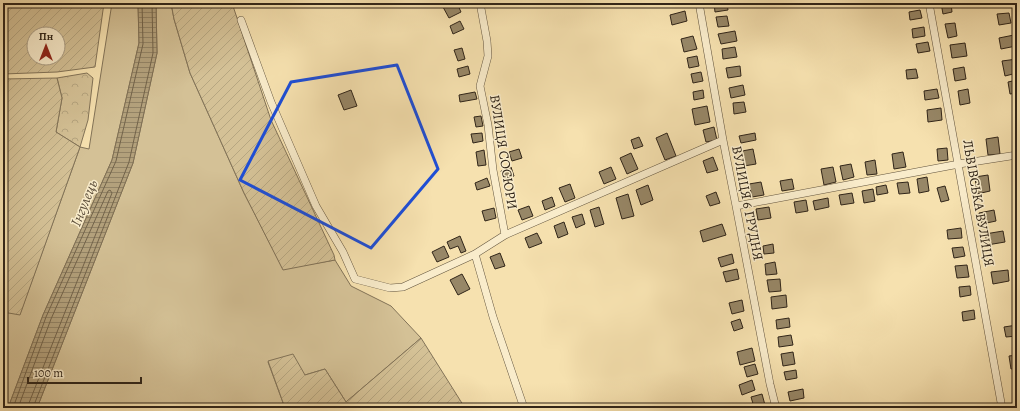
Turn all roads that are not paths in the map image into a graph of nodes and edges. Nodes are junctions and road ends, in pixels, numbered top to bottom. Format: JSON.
{"nodes":[{"id":1,"x":480,"y":3,"type":"edge"},
{"id":2,"x":699,"y":3,"type":"edge"},
{"id":3,"x":929,"y":3,"type":"edge"},
{"id":4,"x":1016,"y":3,"type":"edge"},
{"id":5,"x":1017,"y":10,"type":"edge"},
{"id":6,"x":241,"y":20,"type":"dead end"},
{"id":7,"x":723,"y":140,"type":"junction"},
{"id":8,"x":1017,"y":155,"type":"edge"},
{"id":9,"x":958,"y":164,"type":"junction"},
{"id":10,"x":736,"y":206,"type":"junction"},
{"id":11,"x":505,"y":235,"type":"junction"},
{"id":12,"x":475,"y":254,"type":"junction"},
{"id":13,"x":524,"y":408,"type":"edge"},
{"id":14,"x":776,"y":408,"type":"edge"},
{"id":15,"x":1002,"y":408,"type":"edge"}],
"edges":[{"from":1,"to":11,"type":"street","name":"ВУЛИЦЯ СОСЮРИ"},
{"from":2,"to":7,"type":"street","name":"ВУЛИЦЯ 6 ГРУДНЯ"},
{"from":3,"to":9,"type":"street","name":"ЛЬВІВСЬКА ВУЛИЦЯ"},
{"from":4,"to":5,"type":"street"},
{"from":6,"to":12,"type":"street"},
{"from":7,"to":10,"type":"street","name":"ВУЛИЦЯ 6 ГРУДНЯ"},
{"from":7,"to":11,"type":"street"},
{"from":8,"to":9,"type":"street"},
{"from":9,"to":10,"type":"street"},
{"from":9,"to":15,"type":"street","name":"ЛЬВІВСЬКА ВУЛИЦЯ"},
{"from":10,"to":14,"type":"street","name":"ВУЛИЦЯ 6 ГРУДНЯ"},
{"from":11,"to":12,"type":"street"},
{"from":12,"to":13,"type":"street"}]}
